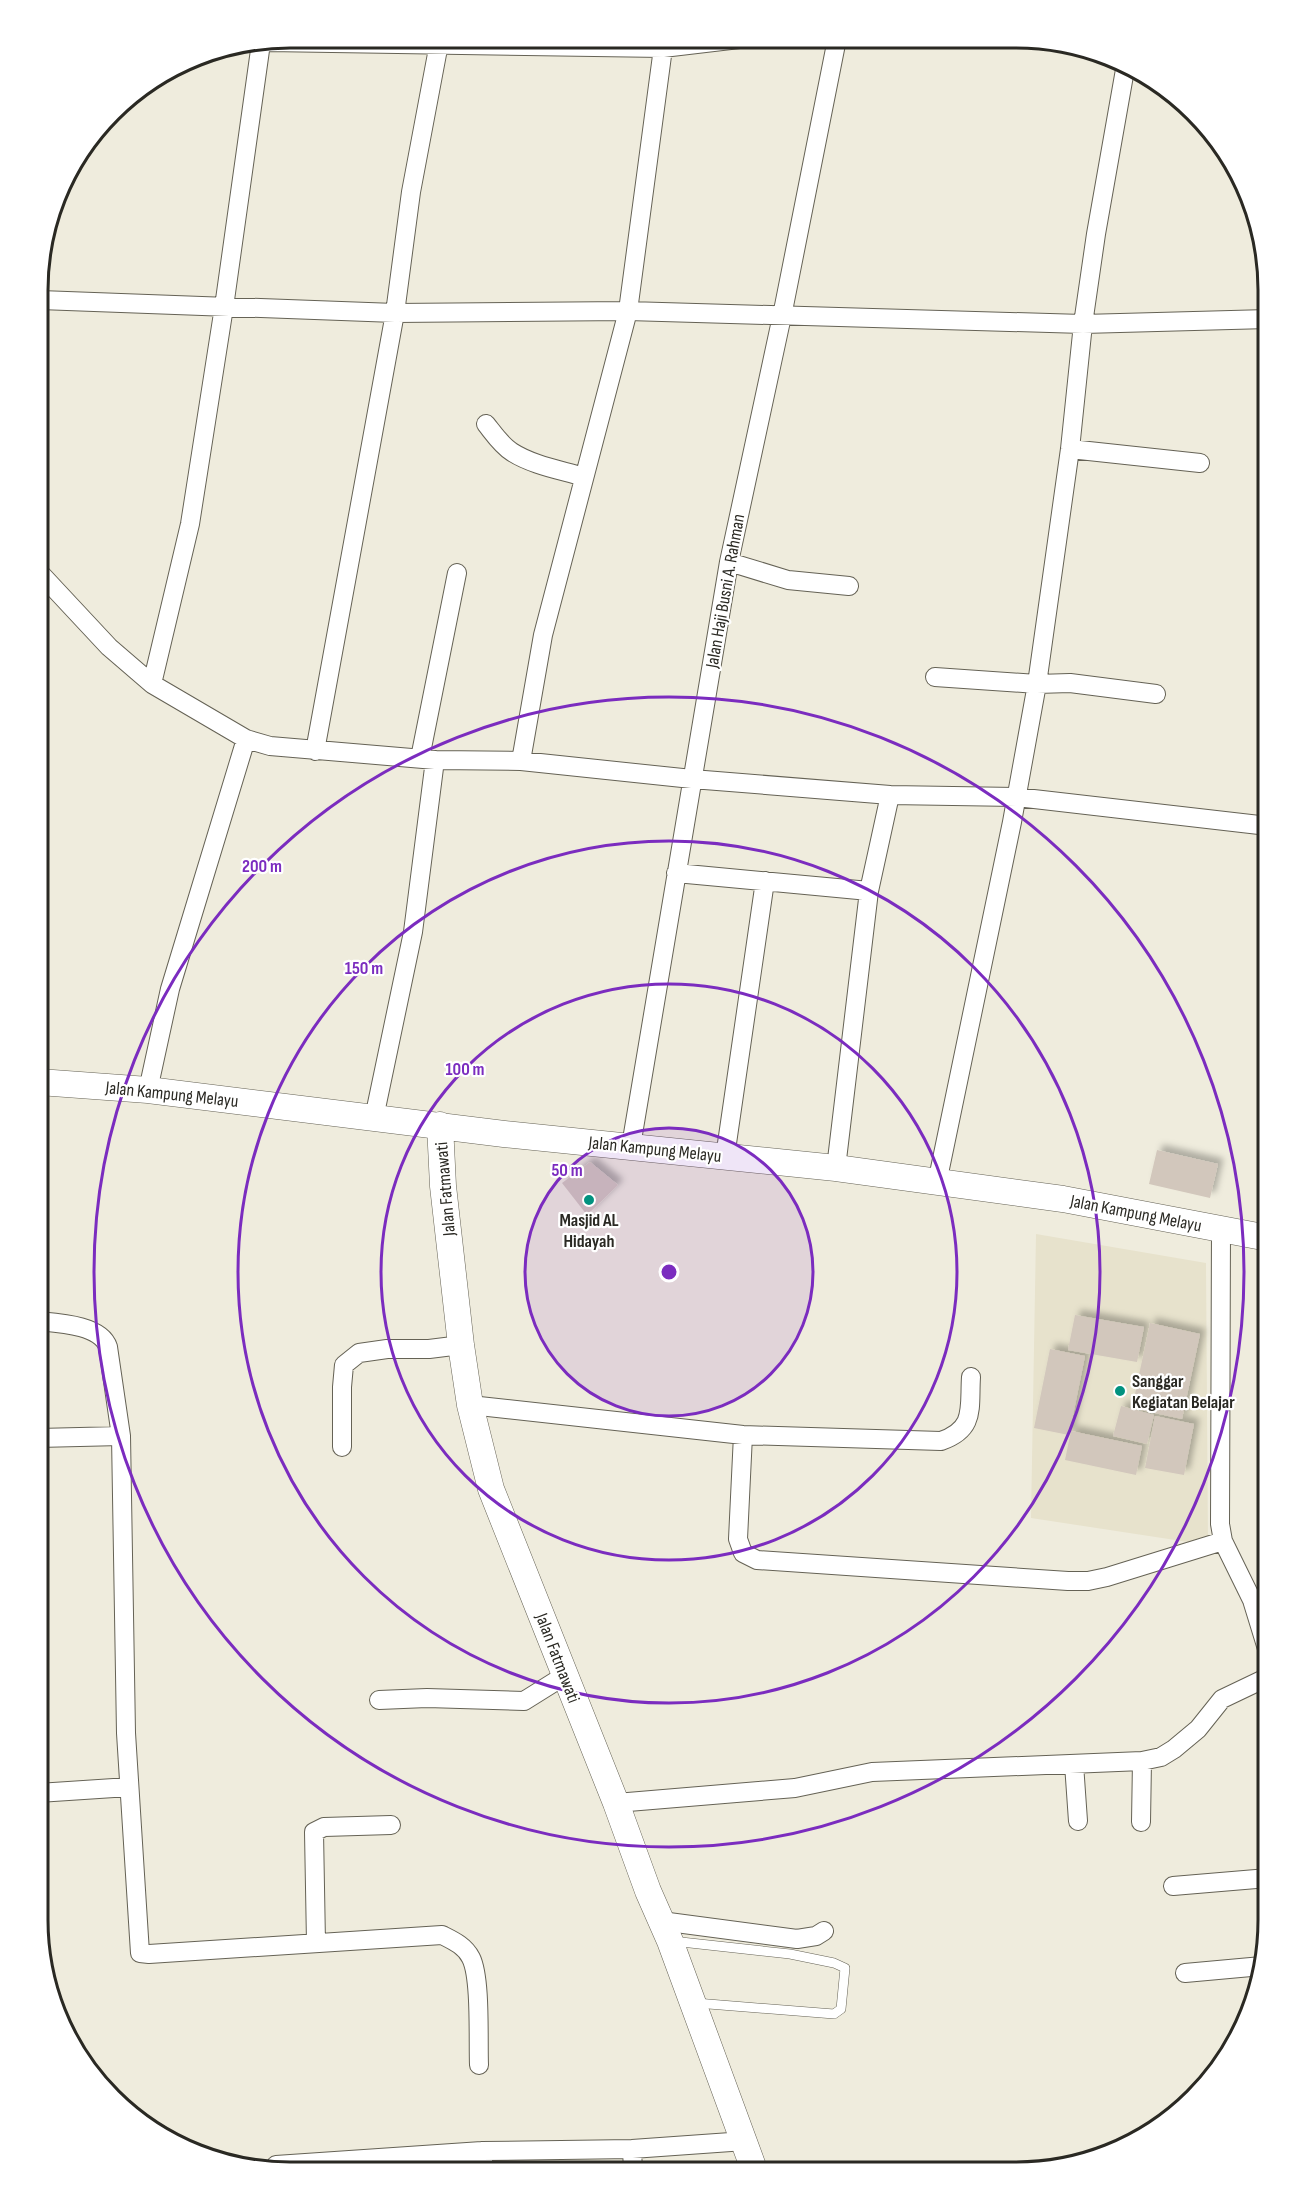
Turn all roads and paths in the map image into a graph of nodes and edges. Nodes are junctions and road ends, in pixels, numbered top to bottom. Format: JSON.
{"nodes":[{"id":1,"x":438,"y":48,"type":"edge"},
{"id":2,"x":663,"y":48,"type":"edge"},
{"id":3,"x":835,"y":48,"type":"edge"},
{"id":4,"x":260,"y":50,"type":"edge"},
{"id":5,"x":1124,"y":74,"type":"edge"},
{"id":6,"x":48,"y":300,"type":"edge"},
{"id":7,"x":224,"y":307,"type":"junction"},
{"id":8,"x":628,"y":311,"type":"junction"},
{"id":9,"x":395,"y":313,"type":"junction"},
{"id":10,"x":782,"y":316,"type":"junction"},
{"id":11,"x":1258,"y":319,"type":"edge"},
{"id":12,"x":1083,"y":324,"type":"junction"},
{"id":13,"x":486,"y":424,"type":"dead end"},
{"id":14,"x":1070,"y":449,"type":"junction"},
{"id":15,"x":1200,"y":464,"type":"dead end"},
{"id":16,"x":584,"y":477,"type":"junction"},
{"id":17,"x":729,"y":562,"type":"junction"},
{"id":18,"x":457,"y":573,"type":"dead end"},
{"id":19,"x":48,"y":582,"type":"edge"},
{"id":20,"x":849,"y":586,"type":"dead end"},
{"id":21,"x":935,"y":677,"type":"dead end"},
{"id":22,"x":152,"y":684,"type":"junction"},
{"id":23,"x":1036,"y":684,"type":"junction"},
{"id":24,"x":1156,"y":694,"type":"dead end"},
{"id":25,"x":246,"y":739,"type":"junction"},
{"id":26,"x":315,"y":751,"type":"junction"},
{"id":27,"x":427,"y":759,"type":"junction"},
{"id":28,"x":521,"y":761,"type":"junction"},
{"id":29,"x":692,"y":779,"type":"junction"},
{"id":30,"x":890,"y":795,"type":"junction"},
{"id":31,"x":1016,"y":797,"type":"junction"},
{"id":32,"x":1258,"y":825,"type":"edge"},
{"id":33,"x":676,"y":873,"type":"junction"},
{"id":34,"x":765,"y":881,"type":"junction"},
{"id":35,"x":868,"y":891,"type":"junction"},
{"id":36,"x":48,"y":1083,"type":"edge"},
{"id":37,"x":148,"y":1090,"type":"junction"},
{"id":38,"x":374,"y":1118,"type":"junction"},
{"id":39,"x":440,"y":1125,"type":"junction"},
{"id":40,"x":631,"y":1146,"type":"junction"},
{"id":41,"x":725,"y":1157,"type":"junction"},
{"id":42,"x":836,"y":1168,"type":"junction"},
{"id":43,"x":937,"y":1183,"type":"junction"},
{"id":44,"x":1221,"y":1229,"type":"junction"},
{"id":45,"x":1258,"y":1236,"type":"edge"},
{"id":46,"x":48,"y":1322,"type":"edge"},
{"id":47,"x":460,"y":1345,"type":"junction"},
{"id":48,"x":971,"y":1377,"type":"dead end"},
{"id":49,"x":470,"y":1405,"type":"junction"},
{"id":50,"x":743,"y":1435,"type":"junction"},
{"id":51,"x":121,"y":1436,"type":"junction"},
{"id":52,"x":48,"y":1438,"type":"edge"},
{"id":53,"x":342,"y":1446,"type":"dead end"},
{"id":54,"x":1223,"y":1541,"type":"junction"},
{"id":55,"x":1258,"y":1620,"type":"edge"},
{"id":56,"x":564,"y":1676,"type":"junction"},
{"id":57,"x":1258,"y":1682,"type":"edge"},
{"id":58,"x":379,"y":1700,"type":"dead end"},
{"id":59,"x":1142,"y":1761,"type":"junction"},
{"id":60,"x":1074,"y":1764,"type":"junction"},
{"id":61,"x":129,"y":1787,"type":"junction"},
{"id":62,"x":48,"y":1792,"type":"edge"},
{"id":63,"x":616,"y":1803,"type":"junction"},
{"id":64,"x":1078,"y":1821,"type":"dead end"},
{"id":65,"x":1141,"y":1822,"type":"dead end"},
{"id":66,"x":392,"y":1825,"type":"dead end"},
{"id":67,"x":1258,"y":1879,"type":"edge"},
{"id":68,"x":1173,"y":1886,"type":"dead end"},
{"id":69,"x":665,"y":1931,"type":"junction"},
{"id":70,"x":824,"y":1931,"type":"dead end"},
{"id":71,"x":316,"y":1943,"type":"junction"},
{"id":72,"x":1253,"y":1967,"type":"edge"},
{"id":73,"x":1185,"y":1973,"type":"dead end"},
{"id":74,"x":693,"y":2002,"type":"junction"},
{"id":75,"x":479,"y":2066,"type":"dead end"},
{"id":76,"x":745,"y":2140,"type":"junction"},
{"id":77,"x":632,"y":2149,"type":"junction"},
{"id":78,"x":482,"y":2151,"type":"junction"},
{"id":79,"x":320,"y":2162,"type":"edge"},
{"id":80,"x":483,"y":2162,"type":"edge"},
{"id":81,"x":633,"y":2162,"type":"edge"},
{"id":82,"x":752,"y":2162,"type":"edge"}],
"edges":[{"from":1,"to":9,"type":"street"},
{"from":2,"to":8,"type":"street"},
{"from":3,"to":10,"type":"street","name":"Jalan Haji Busni A. Rahman"},
{"from":4,"to":7,"type":"street"},
{"from":5,"to":12,"type":"street"},
{"from":6,"to":7,"type":"street"},
{"from":7,"to":9,"type":"street"},
{"from":7,"to":22,"type":"street"},
{"from":8,"to":9,"type":"street"},
{"from":8,"to":10,"type":"street"},
{"from":8,"to":16,"type":"street"},
{"from":9,"to":26,"type":"street"},
{"from":10,"to":12,"type":"street"},
{"from":10,"to":17,"type":"street","name":"Jalan Haji Busni A. Rahman"},
{"from":11,"to":12,"type":"street"},
{"from":12,"to":14,"type":"street"},
{"from":13,"to":16,"type":"street"},
{"from":14,"to":15,"type":"street"},
{"from":14,"to":23,"type":"street"},
{"from":16,"to":28,"type":"street"},
{"from":17,"to":20,"type":"street"},
{"from":17,"to":29,"type":"street","name":"Jalan Haji Busni A. Rahman"},
{"from":18,"to":27,"type":"street"},
{"from":19,"to":22,"type":"street"},
{"from":21,"to":23,"type":"street"},
{"from":22,"to":25,"type":"street"},
{"from":23,"to":24,"type":"street"},
{"from":23,"to":31,"type":"street"},
{"from":25,"to":26,"type":"street"},
{"from":25,"to":37,"type":"street"},
{"from":26,"to":27,"type":"street"},
{"from":27,"to":28,"type":"street"},
{"from":27,"to":38,"type":"street"},
{"from":28,"to":29,"type":"street"},
{"from":29,"to":30,"type":"street"},
{"from":29,"to":33,"type":"street","name":"Jalan Haji Busni A. Rahman"},
{"from":30,"to":31,"type":"street"},
{"from":30,"to":35,"type":"street"},
{"from":31,"to":32,"type":"street"},
{"from":31,"to":43,"type":"street"},
{"from":33,"to":34,"type":"street"},
{"from":33,"to":40,"type":"street","name":"Jalan Haji Busni A. Rahman"},
{"from":34,"to":35,"type":"street"},
{"from":34,"to":41,"type":"street"},
{"from":35,"to":42,"type":"street"},
{"from":36,"to":37,"type":"main road","name":"Jalan Kampung Melayu"},
{"from":37,"to":38,"type":"main road","name":"Jalan Kampung Melayu"},
{"from":38,"to":39,"type":"main road","name":"Jalan Kampung Melayu"},
{"from":39,"to":40,"type":"main road","name":"Jalan Kampung Melayu"},
{"from":39,"to":47,"type":"main road","name":"Jalan Fatmawati"},
{"from":40,"to":41,"type":"main road","name":"Jalan Kampung Melayu"},
{"from":41,"to":42,"type":"main road","name":"Jalan Kampung Melayu"},
{"from":42,"to":43,"type":"main road","name":"Jalan Kampung Melayu"},
{"from":43,"to":44,"type":"main road","name":"Jalan Kampung Melayu"},
{"from":44,"to":45,"type":"main road","name":"Jalan Kampung Melayu"},
{"from":44,"to":54,"type":"street"},
{"from":46,"to":51,"type":"street"},
{"from":47,"to":49,"type":"main road","name":"Jalan Fatmawati"},
{"from":47,"to":53,"type":"street"},
{"from":48,"to":50,"type":"street"},
{"from":49,"to":50,"type":"street"},
{"from":49,"to":56,"type":"main road","name":"Jalan Fatmawati"},
{"from":50,"to":54,"type":"street"},
{"from":51,"to":52,"type":"street"},
{"from":51,"to":61,"type":"street"},
{"from":54,"to":55,"type":"street"},
{"from":56,"to":58,"type":"street"},
{"from":56,"to":63,"type":"main road","name":"Jalan Fatmawati"},
{"from":57,"to":59,"type":"street"},
{"from":59,"to":60,"type":"street"},
{"from":59,"to":65,"type":"street"},
{"from":60,"to":63,"type":"street"},
{"from":60,"to":64,"type":"street"},
{"from":61,"to":62,"type":"street"},
{"from":61,"to":71,"type":"street"},
{"from":63,"to":69,"type":"main road","name":"Jalan Fatmawati"},
{"from":66,"to":71,"type":"street"},
{"from":67,"to":68,"type":"street"},
{"from":69,"to":70,"type":"street"},
{"from":69,"to":74,"type":"main road","name":"Jalan Fatmawati"},
{"from":69,"to":74,"type":"lane"},
{"from":71,"to":75,"type":"street"},
{"from":72,"to":73,"type":"street"},
{"from":74,"to":76,"type":"main road","name":"Jalan Fatmawati"},
{"from":76,"to":77,"type":"street"},
{"from":76,"to":82,"type":"main road","name":"Jalan Fatmawati"},
{"from":77,"to":78,"type":"street"},
{"from":77,"to":81,"type":"street"},
{"from":78,"to":79,"type":"street"},
{"from":78,"to":80,"type":"street"}]}
